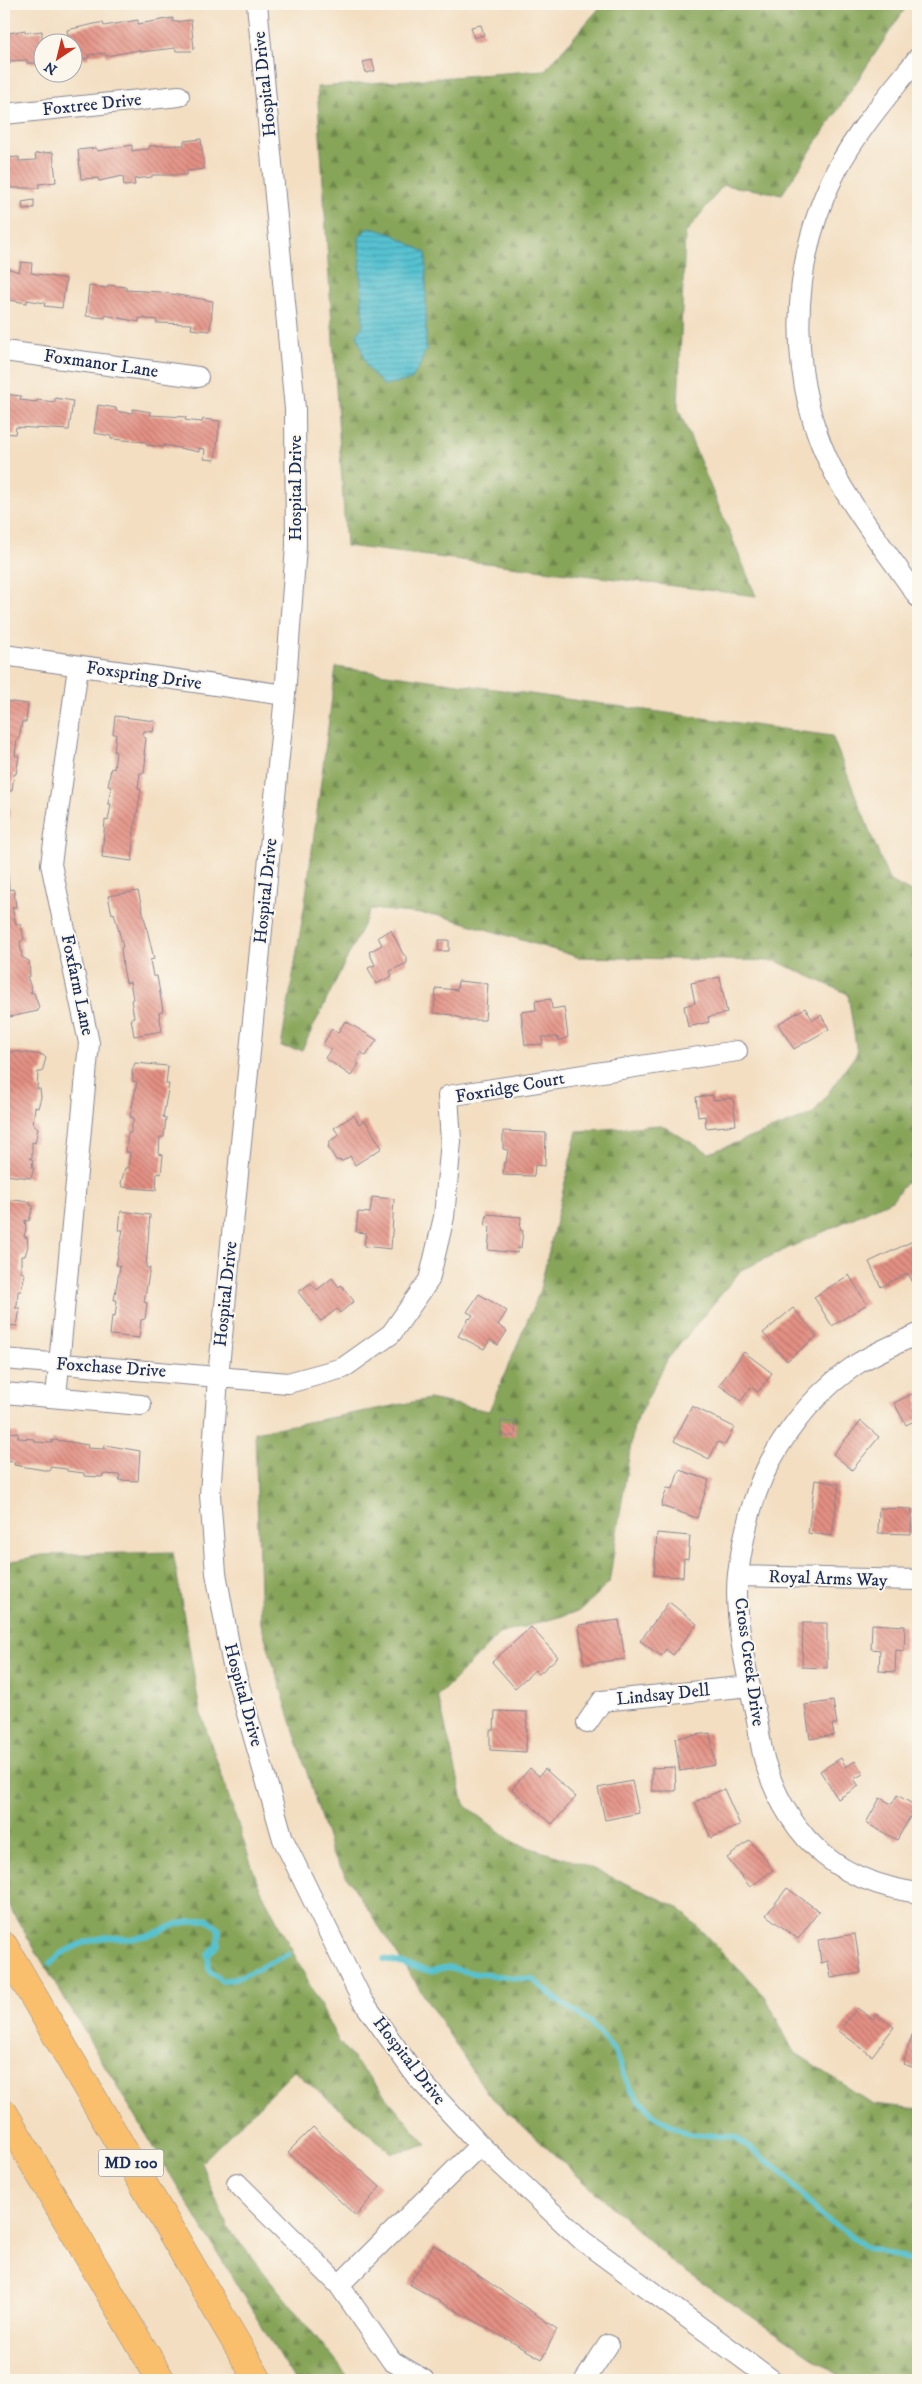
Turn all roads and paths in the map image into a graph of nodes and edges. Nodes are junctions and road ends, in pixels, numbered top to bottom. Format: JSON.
{"nodes":[{"id":1,"x":257,"y":4,"type":"edge"},
{"id":2,"x":918,"y":58,"type":"edge"},
{"id":3,"x":179,"y":96,"type":"dead end"},
{"id":4,"x":4,"y":114,"type":"edge"},
{"id":5,"x":4,"y":351,"type":"edge"},
{"id":6,"x":198,"y":377,"type":"dead end"},
{"id":7,"x":915,"y":584,"type":"edge"},
{"id":8,"x":4,"y":655,"type":"edge"},
{"id":9,"x":78,"y":667,"type":"junction"},
{"id":10,"x":285,"y":695,"type":"junction"},
{"id":11,"x":736,"y":1051,"type":"dead end"},
{"id":12,"x":918,"y":1334,"type":"edge"},
{"id":13,"x":4,"y":1359,"type":"edge"},
{"id":14,"x":59,"y":1365,"type":"junction"},
{"id":15,"x":218,"y":1377,"type":"junction"},
{"id":16,"x":4,"y":1393,"type":"edge"},
{"id":17,"x":56,"y":1397,"type":"junction"},
{"id":18,"x":141,"y":1405,"type":"dead end"},
{"id":19,"x":738,"y":1576,"type":"junction"},
{"id":20,"x":918,"y":1580,"type":"edge"},
{"id":21,"x":750,"y":1686,"type":"junction"},
{"id":22,"x":586,"y":1723,"type":"dead end"},
{"id":23,"x":918,"y":1894,"type":"edge"},
{"id":24,"x":4,"y":1946,"type":"edge"},
{"id":25,"x":4,"y":2113,"type":"edge"},
{"id":26,"x":480,"y":2145,"type":"junction"},
{"id":27,"x":237,"y":2183,"type":"dead end"},
{"id":28,"x":339,"y":2285,"type":"junction"},
{"id":29,"x":608,"y":2345,"type":"dead end"},
{"id":30,"x":161,"y":2380,"type":"edge"},
{"id":31,"x":258,"y":2380,"type":"edge"},
{"id":32,"x":424,"y":2380,"type":"edge"},
{"id":33,"x":585,"y":2380,"type":"edge"},
{"id":34,"x":772,"y":2380,"type":"edge"}],
"edges":[{"from":1,"to":10,"type":"street","name":"Hospital Drive"},
{"from":2,"to":7,"type":"street"},
{"from":3,"to":4,"type":"street","name":"Foxtree Drive"},
{"from":5,"to":6,"type":"street","name":"Foxmanor Lane"},
{"from":8,"to":9,"type":"street","name":"Foxspring Drive"},
{"from":9,"to":10,"type":"street","name":"Foxspring Drive"},
{"from":9,"to":14,"type":"street","name":"Foxfarm Lane"},
{"from":10,"to":15,"type":"street","name":"Hospital Drive"},
{"from":11,"to":15,"type":"street","name":"Foxridge Court"},
{"from":12,"to":19,"type":"street","name":"Cross Creek Drive"},
{"from":13,"to":14,"type":"street","name":"Foxchase Drive"},
{"from":14,"to":15,"type":"street","name":"Foxchase Drive"},
{"from":14,"to":17,"type":"street","name":"Foxfarm Lane"},
{"from":15,"to":26,"type":"street","name":"Hospital Drive"},
{"from":16,"to":17,"type":"street"},
{"from":17,"to":18,"type":"street"},
{"from":19,"to":20,"type":"street","name":"Royal Arms Way"},
{"from":19,"to":21,"type":"street","name":"Cross Creek Drive"},
{"from":21,"to":22,"type":"street","name":"Lindsay Dell"},
{"from":21,"to":23,"type":"street","name":"Cross Creek Drive"},
{"from":24,"to":31,"type":"highway","number":"MD 100"},
{"from":25,"to":30,"type":"highway"},
{"from":26,"to":28,"type":"street"},
{"from":26,"to":34,"type":"street","name":"Hospital Drive"},
{"from":27,"to":28,"type":"street"},
{"from":28,"to":32,"type":"street"},
{"from":29,"to":33,"type":"street"}]}
